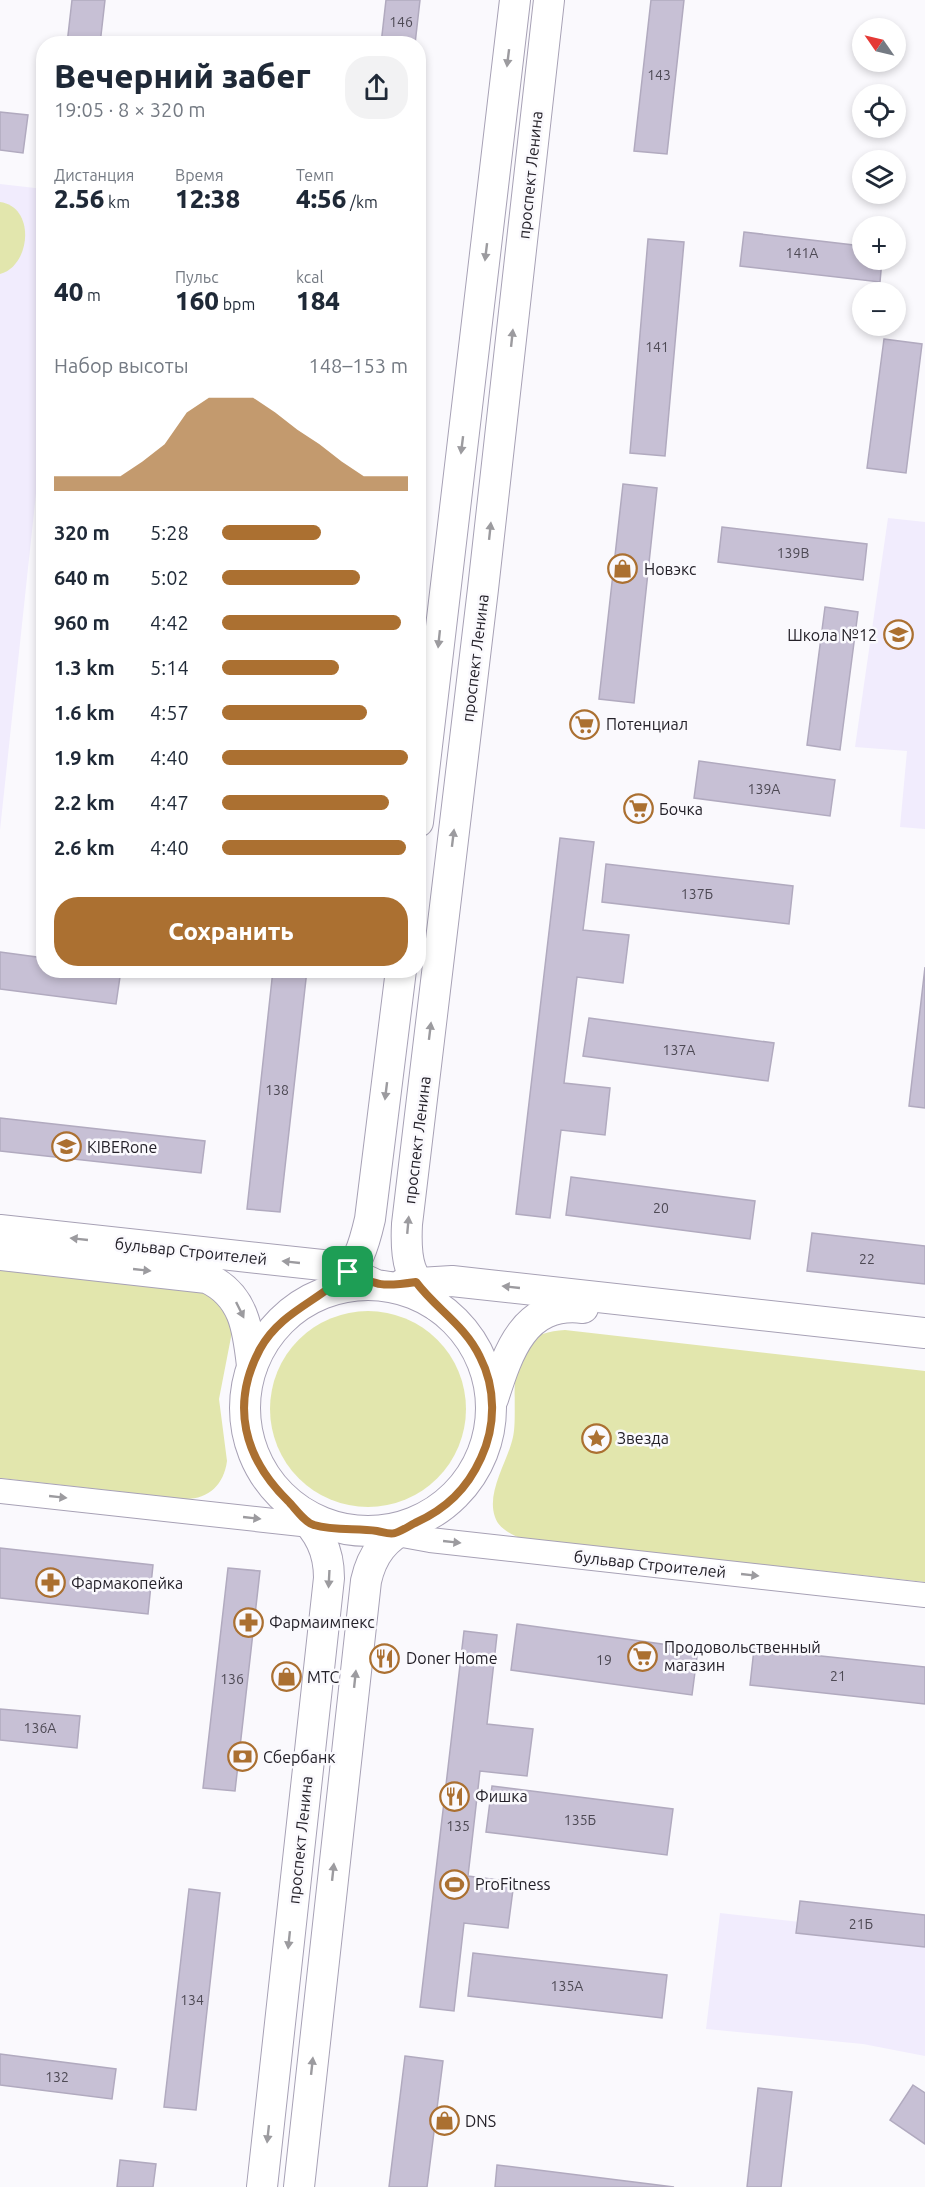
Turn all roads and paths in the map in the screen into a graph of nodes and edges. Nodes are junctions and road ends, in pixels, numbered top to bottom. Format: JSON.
{"nodes":[{"id":1,"x":515,"y":0,"type":"edge"},
{"id":2,"x":549,"y":0,"type":"edge"},
{"id":3,"x":426,"y":754,"type":"edge"},
{"id":4,"x":400,"y":978,"type":"edge"},
{"id":5,"x":0,"y":1230,"type":"edge"},
{"id":6,"x":0,"y":1255,"type":"edge"},
{"id":7,"x":348,"y":1272,"type":"junction"},
{"id":8,"x":393,"y":1284,"type":"junction"},
{"id":9,"x":322,"y":1293,"type":"junction"},
{"id":10,"x":925,"y":1333,"type":"edge"},
{"id":11,"x":925,"y":1347,"type":"edge"},
{"id":12,"x":252,"y":1366,"type":"junction"},
{"id":13,"x":492,"y":1402,"type":"junction"},
{"id":14,"x":0,"y":1491,"type":"edge"},
{"id":15,"x":314,"y":1520,"type":"junction"},
{"id":16,"x":394,"y":1529,"type":"junction"},
{"id":17,"x":925,"y":1595,"type":"edge"},
{"id":18,"x":262,"y":2187,"type":"edge"},
{"id":19,"x":299,"y":2187,"type":"edge"}],
"edges":[{"from":1,"to":3,"type":"main road","one_way":true},
{"from":8,"to":2,"type":"main road","name":"проспект Ленина","one_way":true},
{"from":4,"to":7,"type":"main road","one_way":true},
{"from":7,"to":5,"type":"main road","name":"бульвар Строителей","one_way":true},
{"from":6,"to":12,"type":"main road","name":"бульвар Строителей","one_way":true},
{"from":7,"to":8,"type":"main road","name":"бульвар Строителей"},
{"from":7,"to":9,"type":"main road"},
{"from":8,"to":9,"type":"main road"},
{"from":10,"to":8,"type":"main road","name":"бульвар Строителей","one_way":true},
{"from":8,"to":13,"type":"main road","name":"проспект Ленина"},
{"from":9,"to":12,"type":"main road"},
{"from":11,"to":13,"type":"main road"},
{"from":12,"to":15,"type":"main road","name":"проспект Ленина"},
{"from":13,"to":16,"type":"main road"},
{"from":14,"to":15,"type":"street","one_way":true},
{"from":15,"to":16,"type":"main road"},
{"from":15,"to":18,"type":"main road","name":"проспект Ленина","one_way":true},
{"from":16,"to":17,"type":"street","name":"бульвар Строителей","one_way":true},
{"from":19,"to":16,"type":"main road","one_way":true}]}
